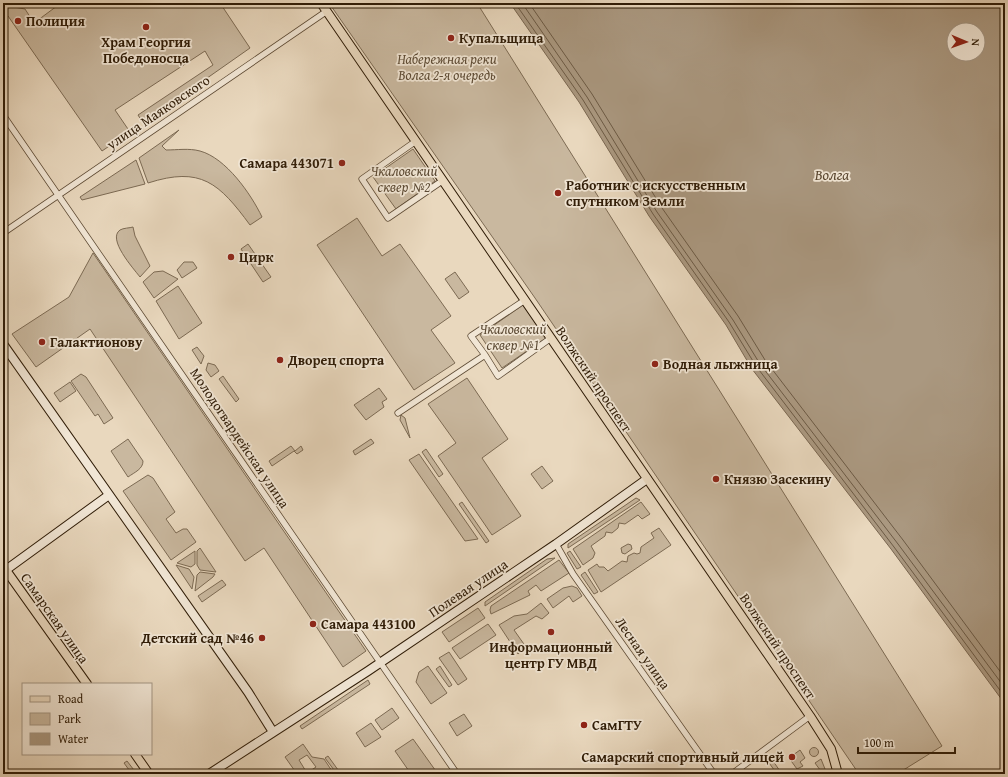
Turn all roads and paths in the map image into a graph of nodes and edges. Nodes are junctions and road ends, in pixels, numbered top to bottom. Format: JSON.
{"nodes":[{"id":1,"x":321,"y":3,"type":"edge"},
{"id":2,"x":326,"y":11,"type":"junction"},
{"id":3,"x":3,"y":115,"type":"edge"},
{"id":4,"x":416,"y":141,"type":"junction"},
{"id":5,"x":442,"y":180,"type":"junction"},
{"id":6,"x":58,"y":196,"type":"junction"},
{"id":7,"x":3,"y":234,"type":"edge"},
{"id":8,"x":525,"y":300,"type":"junction"},
{"id":9,"x":551,"y":338,"type":"junction"},
{"id":10,"x":3,"y":344,"type":"edge"},
{"id":11,"x":485,"y":356,"type":"junction"},
{"id":12,"x":398,"y":414,"type":"dead end"},
{"id":13,"x":647,"y":479,"type":"junction"},
{"id":14,"x":109,"y":495,"type":"junction"},
{"id":15,"x":556,"y":544,"type":"junction"},
{"id":16,"x":4,"y":570,"type":"edge"},
{"id":17,"x":380,"y":663,"type":"junction"},
{"id":18,"x":85,"y":683,"type":"edge"},
{"id":19,"x":810,"y":716,"type":"junction"},
{"id":20,"x":273,"y":732,"type":"junction"},
{"id":21,"x":136,"y":755,"type":"edge"},
{"id":22,"x":149,"y":774,"type":"edge"},
{"id":23,"x":209,"y":774,"type":"edge"},
{"id":24,"x":457,"y":774,"type":"edge"},
{"id":25,"x":714,"y":774,"type":"edge"},
{"id":26,"x":732,"y":774,"type":"edge"},
{"id":27,"x":838,"y":774,"type":"edge"}],
"edges":[{"from":1,"to":2,"type":"main road","name":"Волжский проспект"},
{"from":2,"to":4,"type":"main road","name":"Волжский проспект"},
{"from":2,"to":6,"type":"street","name":"улица Маяковского"},
{"from":3,"to":6,"type":"street","name":"Молодогвардейская улица"},
{"from":4,"to":5,"type":"main road","name":"Волжский проспект"},
{"from":4,"to":5,"type":"street"},
{"from":5,"to":8,"type":"main road","name":"Волжский проспект"},
{"from":6,"to":7,"type":"street","name":"улица Маяковского"},
{"from":6,"to":17,"type":"street","name":"Молодогвардейская улица"},
{"from":8,"to":9,"type":"main road","name":"Волжский проспект"},
{"from":8,"to":11,"type":"street"},
{"from":9,"to":11,"type":"street"},
{"from":9,"to":13,"type":"main road","name":"Волжский проспект"},
{"from":10,"to":14,"type":"street"},
{"from":11,"to":12,"type":"street"},
{"from":13,"to":15,"type":"street","name":"Полевая улица"},
{"from":13,"to":19,"type":"main road","name":"Волжский проспект"},
{"from":14,"to":16,"type":"street"},
{"from":14,"to":20,"type":"street"},
{"from":15,"to":17,"type":"street","name":"Полевая улица"},
{"from":15,"to":25,"type":"street","name":"Лесная улица"},
{"from":16,"to":18,"type":"main road","name":"Самарская улица"},
{"from":17,"to":20,"type":"street","name":"Полевая улица"},
{"from":17,"to":24,"type":"street","name":"Молодогвардейская улица"},
{"from":19,"to":26,"type":"street"},
{"from":19,"to":27,"type":"main road","name":"Волжский проспект"},
{"from":20,"to":23,"type":"street","name":"Полевая улица"},
{"from":21,"to":22,"type":"main road"}]}
